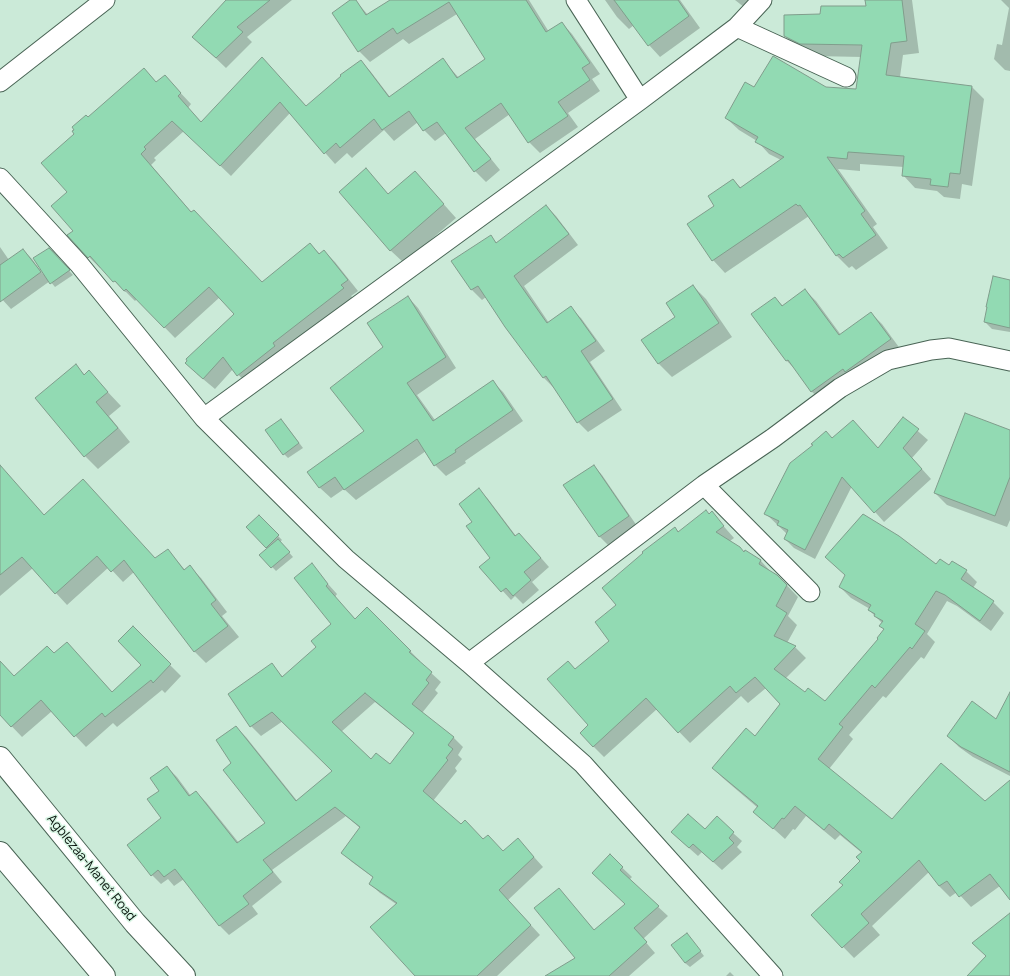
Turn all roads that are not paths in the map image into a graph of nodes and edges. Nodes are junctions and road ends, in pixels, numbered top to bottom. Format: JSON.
{"nodes":[{"id":1,"x":105,"y":0,"type":"edge"},
{"id":2,"x":576,"y":0,"type":"edge"},
{"id":3,"x":762,"y":0,"type":"edge"},
{"id":4,"x":737,"y":28,"type":"junction"},
{"id":5,"x":3,"y":75,"type":"edge"},
{"id":6,"x":846,"y":77,"type":"dead end"},
{"id":7,"x":640,"y":100,"type":"junction"},
{"id":8,"x":0,"y":178,"type":"edge"},
{"id":9,"x":1010,"y":361,"type":"edge"},
{"id":10,"x":204,"y":418,"type":"junction"},
{"id":11,"x":704,"y":485,"type":"junction"},
{"id":12,"x":810,"y":592,"type":"dead end"},
{"id":13,"x":469,"y":663,"type":"junction"},
{"id":14,"x":0,"y":758,"type":"edge"},
{"id":15,"x":0,"y":853,"type":"edge"},
{"id":16,"x":104,"y":976,"type":"edge"},
{"id":17,"x":184,"y":976,"type":"edge"},
{"id":18,"x":773,"y":976,"type":"edge"}],
"edges":[{"from":1,"to":5,"type":"street"},
{"from":2,"to":7,"type":"street"},
{"from":3,"to":4,"type":"street"},
{"from":4,"to":6,"type":"street"},
{"from":4,"to":7,"type":"street"},
{"from":7,"to":10,"type":"street"},
{"from":8,"to":10,"type":"street"},
{"from":9,"to":11,"type":"street"},
{"from":10,"to":13,"type":"street"},
{"from":11,"to":12,"type":"street"},
{"from":11,"to":13,"type":"street"},
{"from":13,"to":18,"type":"street"},
{"from":14,"to":17,"type":"main road","name":"Agblezaa-Manet Road"},
{"from":15,"to":16,"type":"main road"}]}
